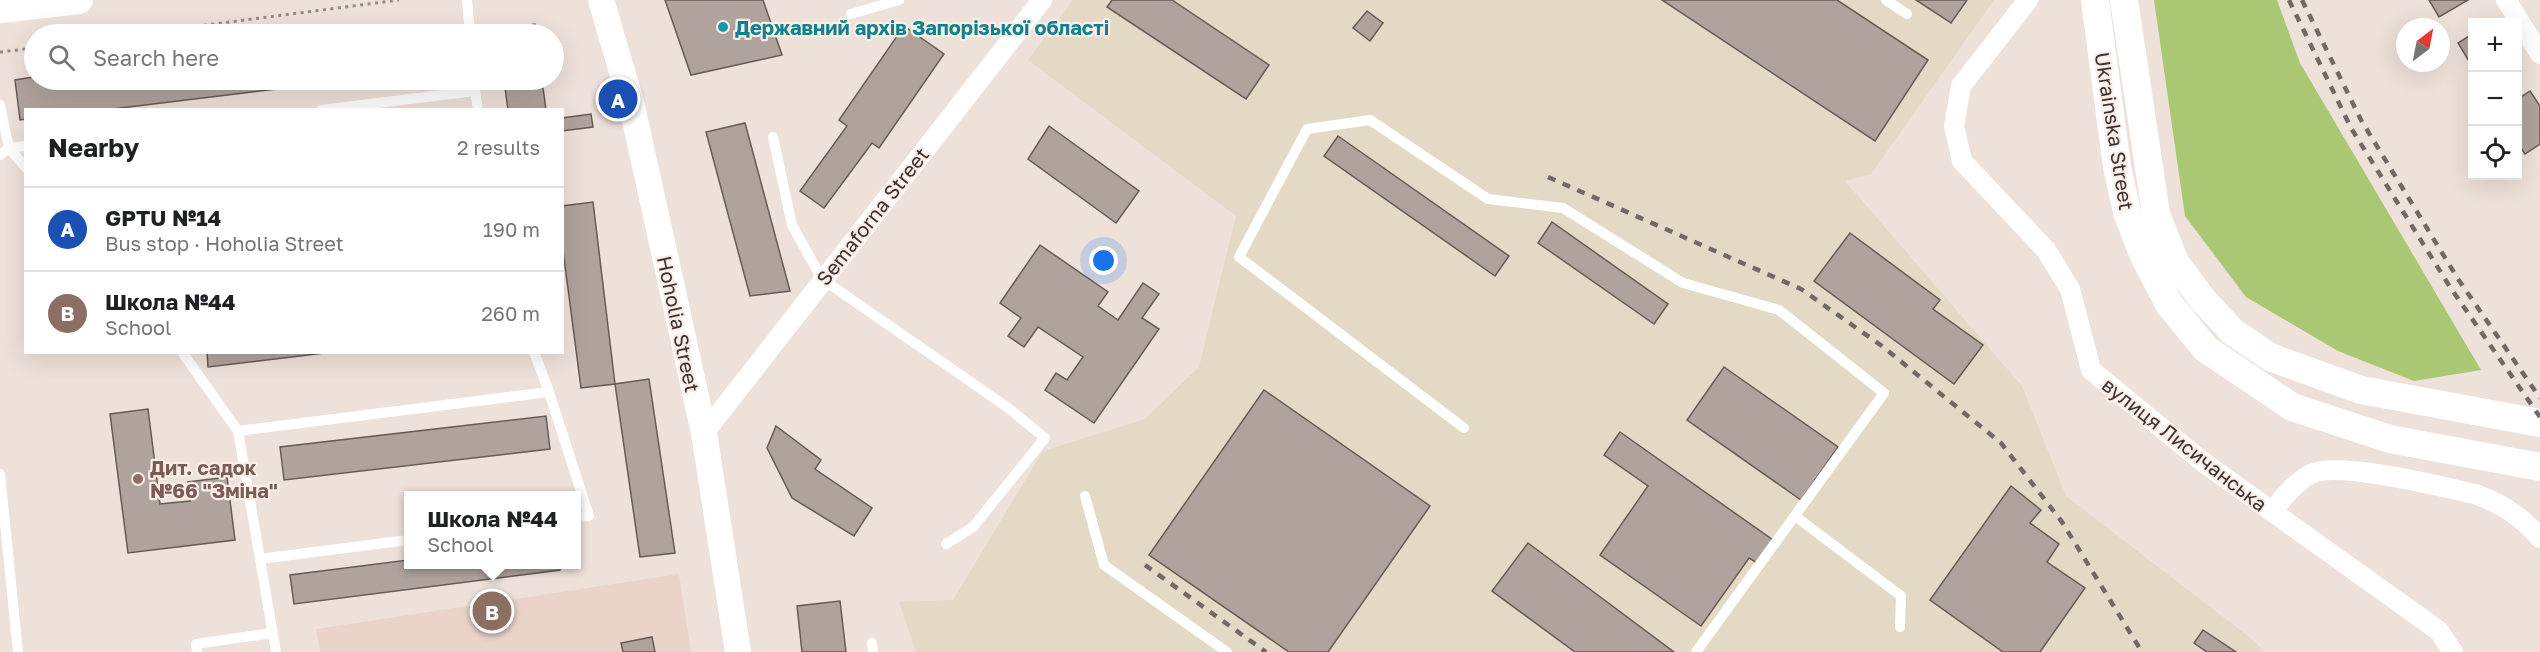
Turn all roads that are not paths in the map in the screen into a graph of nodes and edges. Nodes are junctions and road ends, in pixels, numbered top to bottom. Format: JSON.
{"nodes":[{"id":1,"x":79,"y":0,"type":"edge"},
{"id":2,"x":467,"y":0,"type":"edge"},
{"id":3,"x":601,"y":0,"type":"edge"},
{"id":4,"x":899,"y":0,"type":"edge"},
{"id":5,"x":1042,"y":0,"type":"edge"},
{"id":6,"x":1886,"y":0,"type":"edge"},
{"id":7,"x":2028,"y":0,"type":"edge"},
{"id":8,"x":2095,"y":0,"type":"edge"},
{"id":9,"x":2124,"y":0,"type":"edge"},
{"id":10,"x":2506,"y":0,"type":"edge"},
{"id":11,"x":0,"y":9,"type":"edge"},
{"id":12,"x":850,"y":14,"type":"dead end"},
{"id":13,"x":1907,"y":14,"type":"dead end"},
{"id":14,"x":469,"y":24,"type":"edge"},
{"id":15,"x":2540,"y":54,"type":"edge"},
{"id":16,"x":444,"y":90,"type":"edge"},
{"id":17,"x":476,"y":90,"type":"edge"},
{"id":18,"x":0,"y":105,"type":"edge"},
{"id":19,"x":333,"y":108,"type":"edge"},
{"id":20,"x":478,"y":108,"type":"edge"},
{"id":21,"x":772,"y":137,"type":"dead end"},
{"id":22,"x":24,"y":146,"type":"edge"},
{"id":23,"x":4,"y":151,"type":"edge"},
{"id":24,"x":24,"y":166,"type":"edge"},
{"id":25,"x":822,"y":279,"type":"junction"},
{"id":26,"x":183,"y":354,"type":"edge"},
{"id":27,"x":535,"y":354,"type":"edge"},
{"id":28,"x":549,"y":392,"type":"junction"},
{"id":29,"x":2540,"y":423,"type":"edge"},
{"id":30,"x":1464,"y":428,"type":"dead end"},
{"id":31,"x":238,"y":431,"type":"junction"},
{"id":32,"x":704,"y":433,"type":"junction"},
{"id":33,"x":2540,"y":467,"type":"edge"},
{"id":34,"x":0,"y":474,"type":"edge"},
{"id":35,"x":581,"y":491,"type":"edge"},
{"id":36,"x":581,"y":491,"type":"edge"},
{"id":37,"x":1085,"y":496,"type":"dead end"},
{"id":38,"x":2272,"y":512,"type":"junction"},
{"id":39,"x":1795,"y":516,"type":"junction"},
{"id":40,"x":581,"y":517,"type":"edge"},
{"id":41,"x":2540,"y":538,"type":"edge"},
{"id":42,"x":404,"y":541,"type":"edge"},
{"id":43,"x":946,"y":544,"type":"dead end"},
{"id":44,"x":260,"y":560,"type":"junction"},
{"id":45,"x":1900,"y":627,"type":"dead end"},
{"id":46,"x":272,"y":633,"type":"junction"},
{"id":47,"x":18,"y":652,"type":"edge"},
{"id":48,"x":197,"y":652,"type":"edge"},
{"id":49,"x":276,"y":652,"type":"edge"},
{"id":50,"x":738,"y":652,"type":"edge"},
{"id":51,"x":1227,"y":652,"type":"edge"},
{"id":52,"x":1696,"y":652,"type":"edge"},
{"id":53,"x":2453,"y":652,"type":"edge"}],
"edges":[{"from":1,"to":11,"type":"main road"},
{"from":2,"to":14,"type":"lane"},
{"from":3,"to":32,"type":"street","name":"Hoholia Street"},
{"from":4,"to":12,"type":"lane"},
{"from":5,"to":25,"type":"street","name":"Semaforna Street"},
{"from":6,"to":13,"type":"lane"},
{"from":7,"to":38,"type":"street","name":"вулиця Лисичанська"},
{"from":8,"to":33,"type":"main road","name":"Ukrainska Street"},
{"from":9,"to":29,"type":"main road","name":"Ukrainska Street"},
{"from":10,"to":15,"type":"street"},
{"from":16,"to":19,"type":"lane"},
{"from":17,"to":20,"type":"lane"},
{"from":18,"to":23,"type":"lane"},
{"from":21,"to":25,"type":"lane"},
{"from":22,"to":23,"type":"lane"},
{"from":23,"to":24,"type":"lane"},
{"from":25,"to":32,"type":"street","name":"Semaforna Street"},
{"from":25,"to":43,"type":"lane"},
{"from":26,"to":31,"type":"lane"},
{"from":27,"to":28,"type":"lane"},
{"from":28,"to":31,"type":"lane"},
{"from":28,"to":36,"type":"lane"},
{"from":30,"to":39,"type":"lane"},
{"from":31,"to":44,"type":"lane"},
{"from":32,"to":50,"type":"street","name":"Hoholia Street"},
{"from":34,"to":47,"type":"lane"},
{"from":35,"to":40,"type":"lane"},
{"from":37,"to":51,"type":"lane"},
{"from":38,"to":41,"type":"street"},
{"from":38,"to":53,"type":"street","name":"вулиця Лисичанська"},
{"from":39,"to":45,"type":"lane"},
{"from":39,"to":52,"type":"lane"},
{"from":42,"to":44,"type":"lane"},
{"from":44,"to":46,"type":"lane"},
{"from":46,"to":48,"type":"lane"},
{"from":46,"to":49,"type":"lane"}]}
